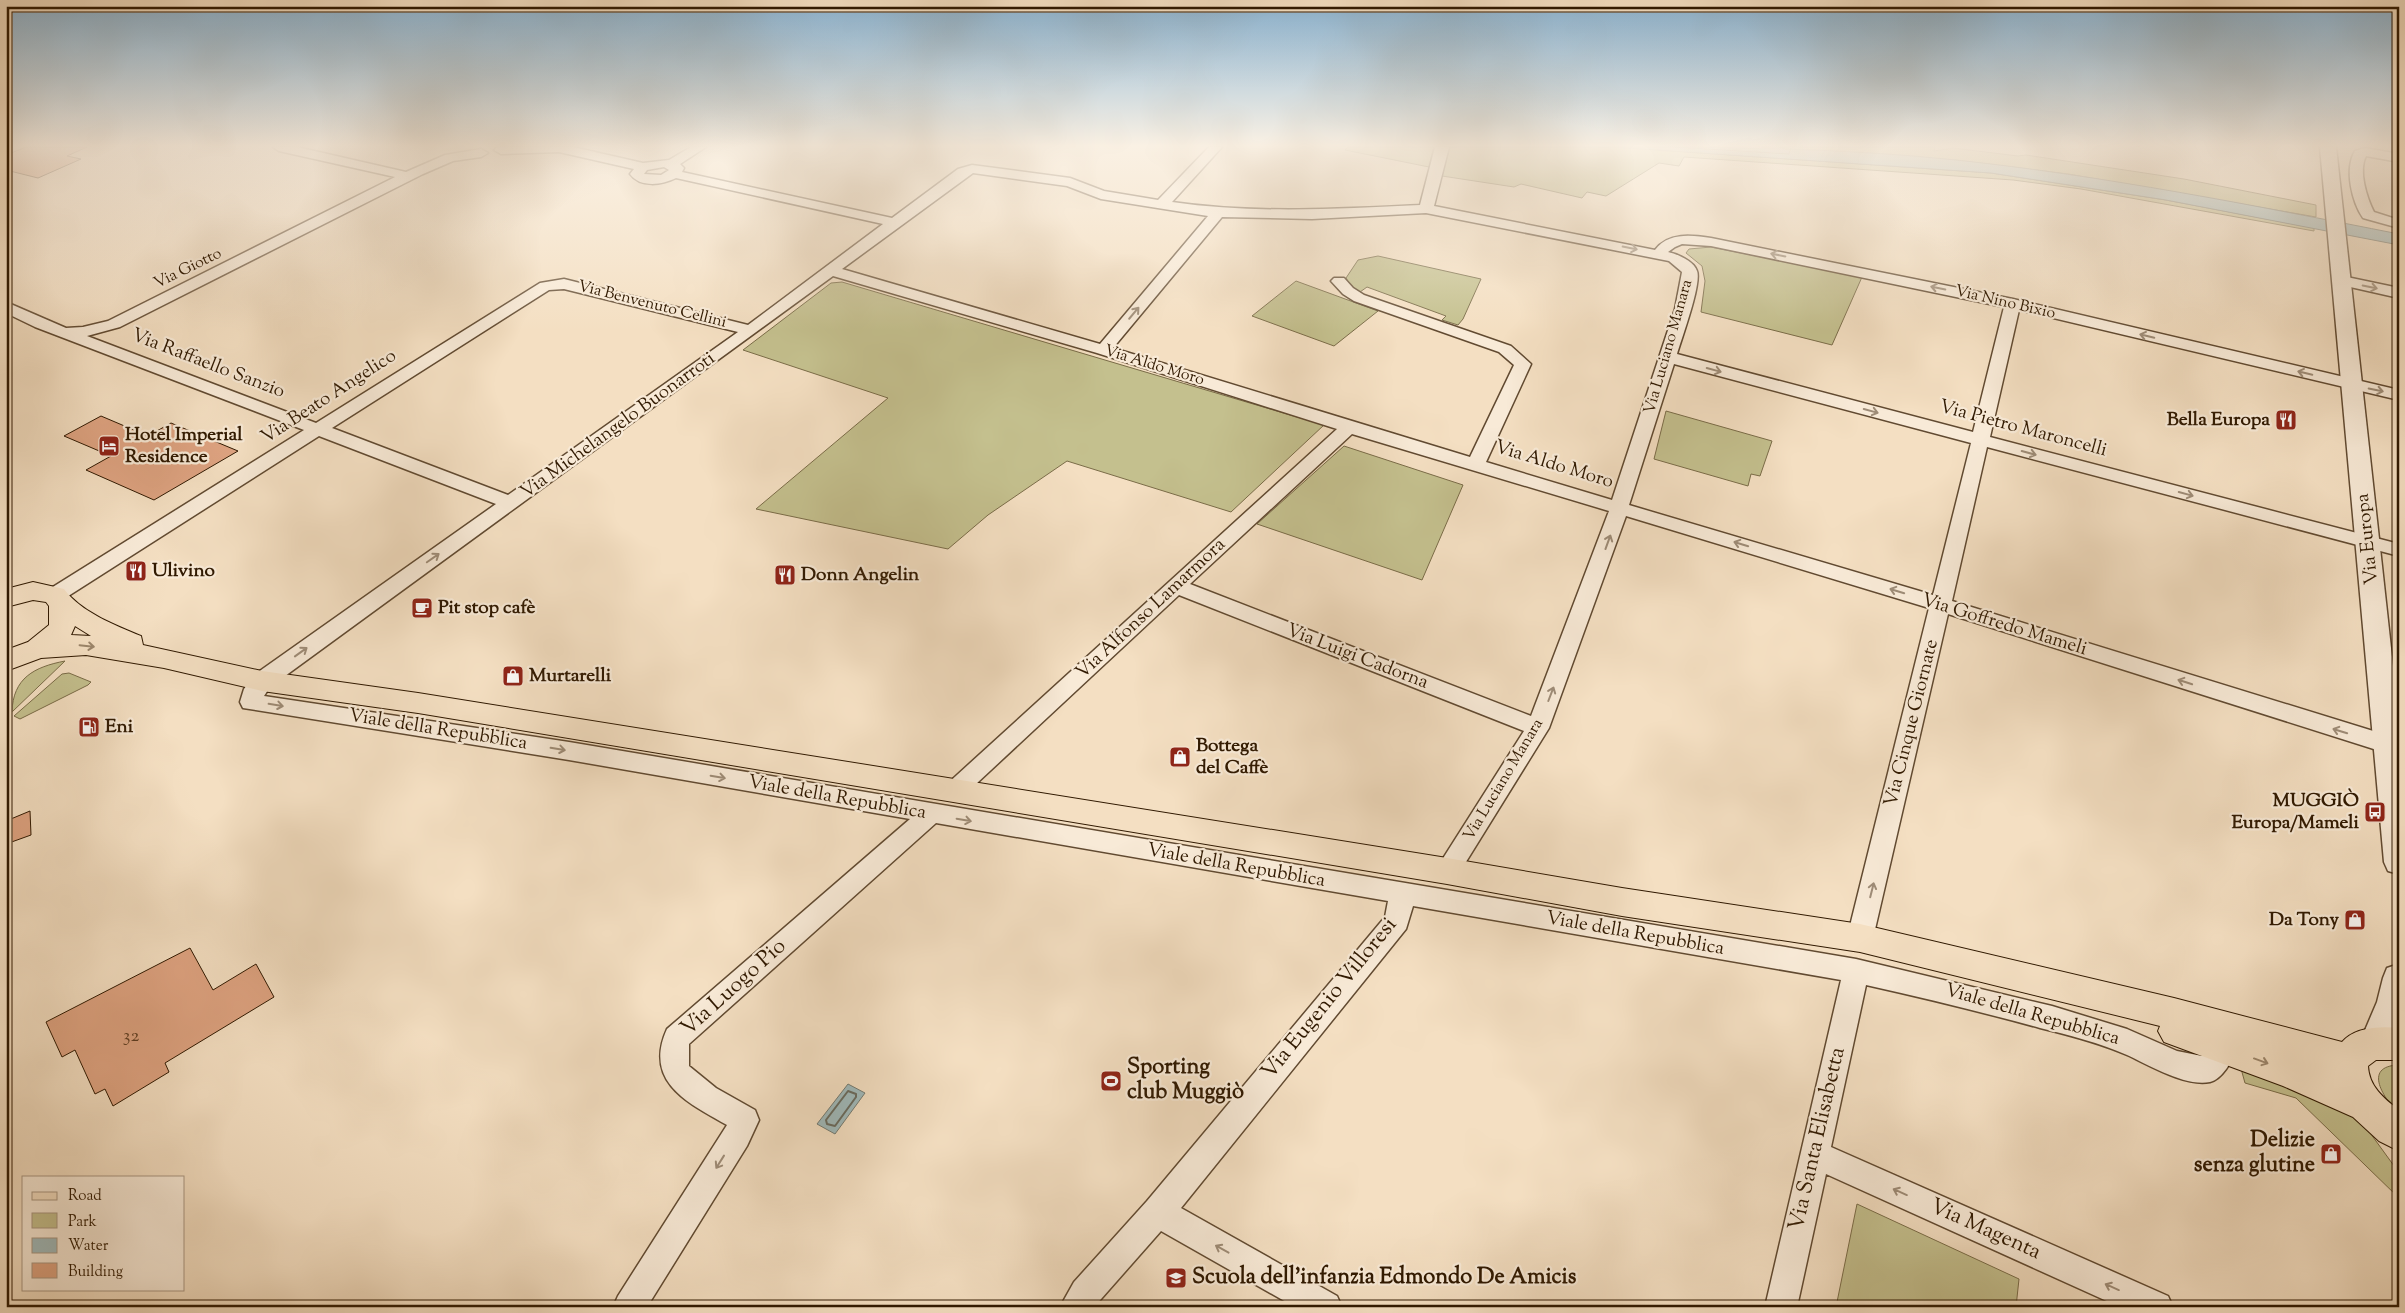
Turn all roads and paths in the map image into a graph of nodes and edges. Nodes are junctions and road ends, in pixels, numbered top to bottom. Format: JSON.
{"nodes":[{"id":1,"x":343,"y":208,"type":"edge"},
{"id":2,"x":835,"y":208,"type":"edge"},
{"id":3,"x":915,"y":208,"type":"edge"},
{"id":4,"x":1188,"y":208,"type":"edge"},
{"id":5,"x":2334,"y":208,"type":"edge"},
{"id":6,"x":2365,"y":208,"type":"edge"},
{"id":7,"x":1426,"y":209,"type":"joint"},
{"id":8,"x":1218,"y":212,"type":"junction"},
{"id":9,"x":896,"y":223,"type":"junction"},
{"id":10,"x":2399,"y":224,"type":"edge"},
{"id":11,"x":1660,"y":254,"type":"junction"},
{"id":12,"x":831,"y":271,"type":"junction"},
{"id":13,"x":1339,"y":281,"type":"dead end"},
{"id":14,"x":2342,"y":281,"type":"junction"},
{"id":15,"x":552,"y":285,"type":"joint"},
{"id":16,"x":2399,"y":293,"type":"edge"},
{"id":17,"x":2013,"y":304,"type":"junction"},
{"id":18,"x":6,"y":307,"type":"edge"},
{"id":19,"x":14,"y":314,"type":"edge"},
{"id":20,"x":114,"y":324,"type":"junction"},
{"id":21,"x":57,"y":329,"type":"junction"},
{"id":22,"x":751,"y":330,"type":"junction"},
{"id":23,"x":1103,"y":350,"type":"junction"},
{"id":24,"x":114,"y":351,"type":"junction"},
{"id":25,"x":1667,"y":357,"type":"junction"},
{"id":26,"x":2352,"y":385,"type":"junction"},
{"id":27,"x":2399,"y":396,"type":"edge"},
{"id":28,"x":1349,"y":427,"type":"junction"},
{"id":29,"x":319,"y":429,"type":"junction"},
{"id":30,"x":1980,"y":441,"type":"junction"},
{"id":31,"x":1476,"y":464,"type":"junction"},
{"id":32,"x":511,"y":503,"type":"junction"},
{"id":33,"x":1620,"y":507,"type":"junction"},
{"id":34,"x":2368,"y":542,"type":"junction"},
{"id":35,"x":2399,"y":550,"type":"edge"},
{"id":36,"x":1175,"y":586,"type":"junction"},
{"id":37,"x":12,"y":593,"type":"edge"},
{"id":38,"x":58,"y":600,"type":"junction"},
{"id":39,"x":1942,"y":605,"type":"junction"},
{"id":40,"x":38,"y":649,"type":"junction"},
{"id":41,"x":164,"y":658,"type":"junction"},
{"id":42,"x":6,"y":661,"type":"edge"},
{"id":43,"x":262,"y":681,"type":"junction"},
{"id":44,"x":1538,"y":728,"type":"junction"},
{"id":45,"x":2393,"y":747,"type":"edge"},
{"id":46,"x":954,"y":791,"type":"junction"},
{"id":47,"x":932,"y":814,"type":"junction"},
{"id":48,"x":2399,"y":862,"type":"edge"},
{"id":49,"x":1447,"y":871,"type":"junction"},
{"id":50,"x":1402,"y":895,"type":"junction"},
{"id":51,"x":1860,"y":938,"type":"junction"},
{"id":52,"x":1856,"y":971,"type":"junction"},
{"id":53,"x":1999,"y":973,"type":"junction"},
{"id":54,"x":2399,"y":978,"type":"edge"},
{"id":55,"x":2224,"y":1048,"type":"junction"},
{"id":56,"x":2375,"y":1049,"type":"edge"},
{"id":57,"x":2365,"y":1104,"type":"junction"},
{"id":58,"x":2399,"y":1133,"type":"edge"},
{"id":59,"x":1814,"y":1154,"type":"junction"},
{"id":60,"x":1158,"y":1212,"type":"junction"},
{"id":61,"x":629,"y":1307,"type":"edge"},
{"id":62,"x":1076,"y":1307,"type":"edge"},
{"id":63,"x":1326,"y":1307,"type":"edge"},
{"id":64,"x":1781,"y":1307,"type":"edge"},
{"id":65,"x":2157,"y":1307,"type":"edge"}],
"edges":[{"from":1,"to":20,"type":"street","name":"Via Giotto"},
{"from":2,"to":9,"type":"street"},
{"from":3,"to":9,"type":"street","name":"Via Michelangelo Buonarroti"},
{"from":4,"to":8,"type":"street","name":"Via Luciano Manara"},
{"from":5,"to":14,"type":"street","name":"Via Europa"},
{"from":6,"to":10,"type":"street"},
{"from":7,"to":8,"type":"street","name":"Via Luciano Manara"},
{"from":7,"to":11,"type":"street","name":"Via Luciano Manara","one_way":true},
{"from":23,"to":8,"type":"street","one_way":true},
{"from":9,"to":12,"type":"street","name":"Via Michelangelo Buonarroti"},
{"from":17,"to":11,"type":"street","name":"Via Nino Bixio","one_way":true},
{"from":11,"to":25,"type":"street","name":"Via Luciano Manara"},
{"from":12,"to":22,"type":"street","name":"Via Michelangelo Buonarroti"},
{"from":12,"to":23,"type":"street","name":"Via Aldo Moro"},
{"from":13,"to":31,"type":"street","name":"Via Aldo Moro"},
{"from":14,"to":16,"type":"street","one_way":true},
{"from":14,"to":26,"type":"street","name":"Via Europa"},
{"from":15,"to":22,"type":"street","name":"Via Benvenuto Cellini"},
{"from":15,"to":29,"type":"street","name":"Via Beato Angelico"},
{"from":26,"to":17,"type":"street","name":"Via Nino Bixio","one_way":true},
{"from":17,"to":30,"type":"street","name":"Via Cinque Giornate"},
{"from":18,"to":19,"type":"street","name":"Via Raffaello Sanzio"},
{"from":19,"to":21,"type":"street","name":"Via Raffaello Sanzio"},
{"from":20,"to":21,"type":"street","name":"Via Giotto"},
{"from":20,"to":24,"type":"street","name":"Via Raffaello Sanzio"},
{"from":21,"to":24,"type":"street","name":"Via Raffaello Sanzio"},
{"from":22,"to":32,"type":"street","name":"Via Michelangelo Buonarroti"},
{"from":23,"to":28,"type":"street","name":"Via Aldo Moro"},
{"from":24,"to":29,"type":"street","name":"Via Raffaello Sanzio"},
{"from":25,"to":30,"type":"street","name":"Via Pietro Maroncelli","one_way":true},
{"from":25,"to":33,"type":"street","name":"Via Luciano Manara"},
{"from":26,"to":27,"type":"street","name":"Via Nino Bixio","one_way":true},
{"from":26,"to":34,"type":"street","name":"Via Europa"},
{"from":28,"to":31,"type":"street","name":"Via Aldo Moro"},
{"from":28,"to":36,"type":"street","name":"Via Alfonso Lamarmora"},
{"from":29,"to":32,"type":"street","name":"Via Raffaello Sanzio"},
{"from":29,"to":38,"type":"street","name":"Via Beato Angelico"},
{"from":30,"to":34,"type":"street","name":"Via Pietro Maroncelli","one_way":true},
{"from":30,"to":39,"type":"street","name":"Via Cinque Giornate"},
{"from":31,"to":33,"type":"street","name":"Via Aldo Moro"},
{"from":43,"to":32,"type":"street","name":"Via Michelangelo Buonarroti","one_way":true},
{"from":39,"to":33,"type":"street","name":"Via Goffredo Mameli","one_way":true},
{"from":44,"to":33,"type":"street","name":"Via Luciano Manara","one_way":true},
{"from":34,"to":35,"type":"street","name":"Via Pietro Maroncelli"},
{"from":34,"to":45,"type":"street","name":"Via Europa"},
{"from":36,"to":44,"type":"street","name":"Via Luigi Cadorna"},
{"from":36,"to":46,"type":"street","name":"Via Alfonso Lamarmora"},
{"from":37,"to":38,"type":"main road"},
{"from":38,"to":40,"type":"main road"},
{"from":38,"to":41,"type":"main road","name":"Viale della Repubblica"},
{"from":45,"to":39,"type":"street","name":"Via Goffredo Mameli","one_way":true},
{"from":51,"to":39,"type":"street","name":"Via Cinque Giornate","one_way":true},
{"from":40,"to":41,"type":"main road","name":"Viale della Repubblica","one_way":true},
{"from":40,"to":42,"type":"main road"},
{"from":41,"to":43,"type":"main road","name":"Viale della Repubblica"},
{"from":43,"to":46,"type":"main road","name":"Viale della Repubblica"},
{"from":43,"to":47,"type":"street","name":"Viale della Repubblica","one_way":true},
{"from":44,"to":49,"type":"street","name":"Via Luciano Manara"},
{"from":45,"to":48,"type":"street","name":"Via Europa"},
{"from":46,"to":49,"type":"main road","name":"Viale della Repubblica"},
{"from":47,"to":50,"type":"street","name":"Viale della Repubblica","one_way":true},
{"from":47,"to":61,"type":"street","name":"Via Luogo Pio","one_way":true},
{"from":49,"to":51,"type":"main road","name":"Viale della Repubblica"},
{"from":50,"to":52,"type":"street","name":"Viale della Repubblica"},
{"from":50,"to":60,"type":"street","name":"Via Eugenio Villoresi"},
{"from":51,"to":53,"type":"main road","name":"Viale della Repubblica"},
{"from":52,"to":55,"type":"street","name":"Viale della Repubblica"},
{"from":52,"to":59,"type":"street","name":"Via Santa Elisabetta"},
{"from":53,"to":55,"type":"main road","name":"Viale della Repubblica"},
{"from":53,"to":56,"type":"main road","name":"Viale della Repubblica"},
{"from":54,"to":56,"type":"street"},
{"from":55,"to":57,"type":"main road","name":"Viale della Repubblica","one_way":true},
{"from":56,"to":57,"type":"main road"},
{"from":57,"to":58,"type":"main road"},
{"from":59,"to":64,"type":"street","name":"Via Santa Elisabetta"},
{"from":65,"to":59,"type":"street","name":"Via Magenta","one_way":true},
{"from":60,"to":62,"type":"street","name":"Via Eugenio Villoresi"},
{"from":63,"to":60,"type":"street","one_way":true}]}
